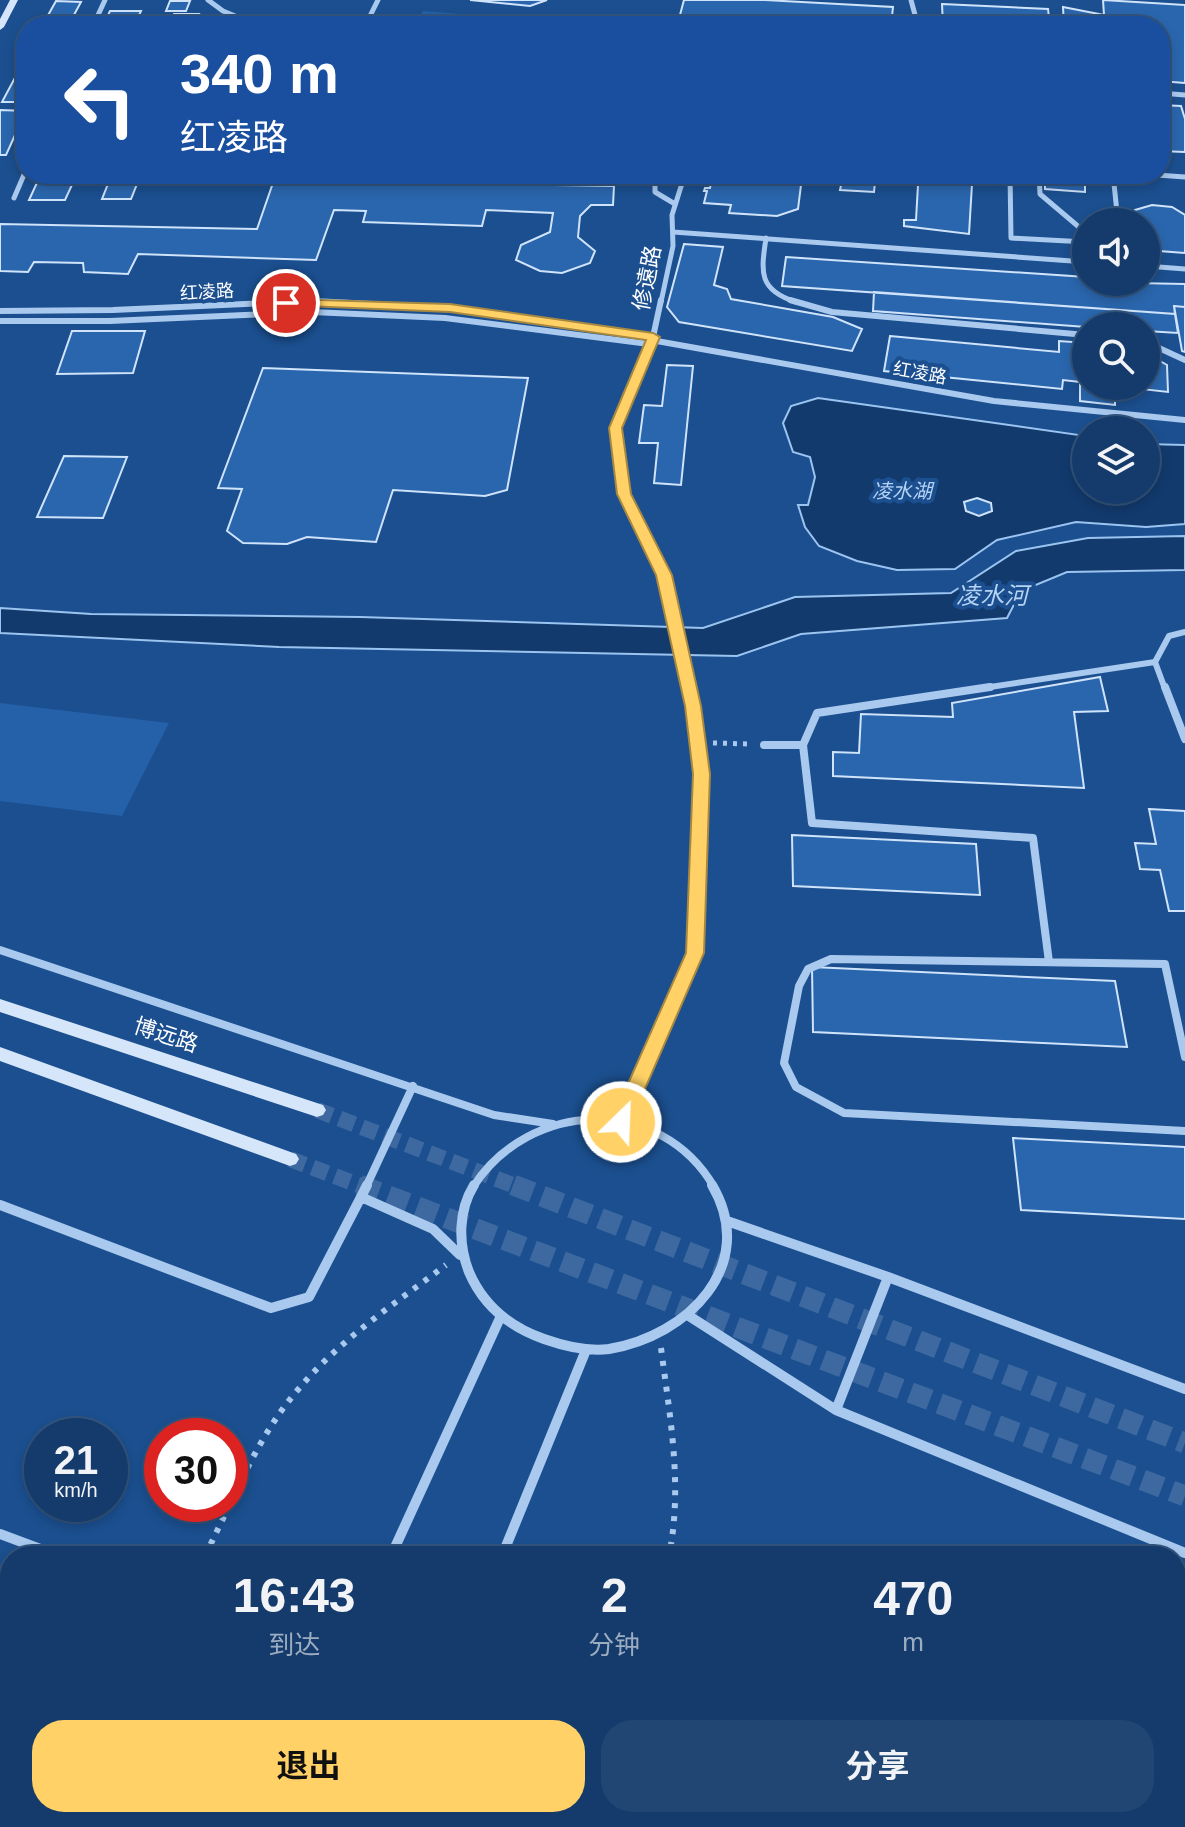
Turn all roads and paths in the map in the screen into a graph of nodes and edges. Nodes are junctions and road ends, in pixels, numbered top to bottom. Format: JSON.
{"nodes":[{"id":1,"x":14,"y":0,"type":"edge"},
{"id":2,"x":208,"y":0,"type":"edge"},
{"id":3,"x":235,"y":16,"type":"edge"},
{"id":4,"x":0,"y":27,"type":"edge"},
{"id":5,"x":20,"y":184,"type":"edge"},
{"id":6,"x":655,"y":184,"type":"edge"},
{"id":7,"x":682,"y":184,"type":"edge"},
{"id":8,"x":1010,"y":184,"type":"edge"},
{"id":9,"x":1040,"y":184,"type":"edge"},
{"id":10,"x":1114,"y":184,"type":"edge"},
{"id":11,"x":14,"y":198,"type":"dead end"},
{"id":12,"x":675,"y":204,"type":"junction"},
{"id":13,"x":1117,"y":208,"type":"edge"},
{"id":14,"x":1072,"y":221,"type":"edge"},
{"id":15,"x":673,"y":232,"type":"junction"},
{"id":16,"x":766,"y":238,"type":"junction"},
{"id":17,"x":1072,"y":241,"type":"edge"},
{"id":18,"x":1072,"y":261,"type":"edge"},
{"id":19,"x":1160,"y":267,"type":"edge"},
{"id":20,"x":1185,"y":269,"type":"edge"},
{"id":21,"x":0,"y":311,"type":"edge"},
{"id":22,"x":0,"y":321,"type":"edge"},
{"id":23,"x":1072,"y":334,"type":"edge"},
{"id":24,"x":651,"y":340,"type":"junction"},
{"id":25,"x":1160,"y":348,"type":"edge"},
{"id":26,"x":1185,"y":360,"type":"edge"},
{"id":27,"x":1185,"y":420,"type":"edge"},
{"id":28,"x":1185,"y":632,"type":"edge"},
{"id":29,"x":1155,"y":662,"type":"junction"},
{"id":30,"x":1185,"y":739,"type":"edge"},
{"id":31,"x":697,"y":742,"type":"junction"},
{"id":32,"x":764,"y":745,"type":"joint"},
{"id":33,"x":803,"y":745,"type":"junction"},
{"id":34,"x":0,"y":950,"type":"edge"},
{"id":35,"x":1049,"y":962,"type":"junction"},
{"id":36,"x":0,"y":1005,"type":"edge"},
{"id":37,"x":0,"y":1054,"type":"edge"},
{"id":38,"x":1185,"y":1057,"type":"edge"},
{"id":39,"x":413,"y":1086,"type":"junction"},
{"id":40,"x":317,"y":1110,"type":"tunnel mouth"},
{"id":41,"x":621,"y":1122,"type":"junction"},
{"id":42,"x":553,"y":1125,"type":"junction"},
{"id":43,"x":1185,"y":1131,"type":"edge"},
{"id":44,"x":290,"y":1159,"type":"tunnel mouth"},
{"id":45,"x":361,"y":1197,"type":"junction"},
{"id":46,"x":0,"y":1205,"type":"edge"},
{"id":47,"x":727,"y":1221,"type":"junction"},
{"id":48,"x":460,"y":1255,"type":"junction"},
{"id":49,"x":888,"y":1277,"type":"junction"},
{"id":50,"x":689,"y":1316,"type":"junction"},
{"id":51,"x":500,"y":1318,"type":"junction"},
{"id":52,"x":660,"y":1335,"type":"junction"},
{"id":53,"x":586,"y":1350,"type":"junction"},
{"id":54,"x":1185,"y":1389,"type":"edge"},
{"id":55,"x":836,"y":1410,"type":"junction"},
{"id":56,"x":248,"y":1466,"type":"edge"},
{"id":57,"x":221,"y":1522,"type":"edge"},
{"id":58,"x":0,"y":1534,"type":"edge"},
{"id":59,"x":32,"y":1546,"type":"edge"},
{"id":60,"x":210,"y":1546,"type":"edge"},
{"id":61,"x":396,"y":1546,"type":"edge"},
{"id":62,"x":506,"y":1546,"type":"edge"},
{"id":63,"x":672,"y":1546,"type":"edge"},
{"id":64,"x":1168,"y":1546,"type":"edge"}],
"edges":[{"from":1,"to":4,"type":"main road"},
{"from":2,"to":3,"type":"street"},
{"from":5,"to":11,"type":"street"},
{"from":6,"to":12,"type":"street"},
{"from":7,"to":12,"type":"street","name":"修遠路"},
{"from":8,"to":17,"type":"street"},
{"from":9,"to":14,"type":"street"},
{"from":10,"to":13,"type":"street"},
{"from":12,"to":15,"type":"street","name":"修遠路"},
{"from":15,"to":16,"type":"street"},
{"from":15,"to":24,"type":"street","name":"修遠路"},
{"from":16,"to":18,"type":"street"},
{"from":16,"to":23,"type":"street"},
{"from":19,"to":20,"type":"street"},
{"from":21,"to":24,"type":"street","name":"红凌路"},
{"from":22,"to":24,"type":"street","name":"红凌路"},
{"from":24,"to":27,"type":"street","name":"红凌路"},
{"from":24,"to":31,"type":"street","name":"修遠路"},
{"from":25,"to":26,"type":"street"},
{"from":28,"to":29,"type":"street"},
{"from":29,"to":30,"type":"street"},
{"from":29,"to":33,"type":"street"},
{"from":31,"to":32,"type":"path"},
{"from":31,"to":41,"type":"street","name":"修遠路"},
{"from":32,"to":33,"type":"street"},
{"from":33,"to":35,"type":"street"},
{"from":34,"to":39,"type":"street"},
{"from":35,"to":38,"type":"street"},
{"from":35,"to":43,"type":"street"},
{"from":36,"to":40,"type":"main road","name":"博远路"},
{"from":37,"to":44,"type":"main road"},
{"from":39,"to":42,"type":"street"},
{"from":39,"to":45,"type":"street"},
{"from":41,"to":42,"type":"street"},
{"from":41,"to":47,"type":"street"},
{"from":42,"to":48,"type":"street"},
{"from":45,"to":46,"type":"street"},
{"from":45,"to":48,"type":"street"},
{"from":47,"to":49,"type":"street"},
{"from":47,"to":50,"type":"street"},
{"from":48,"to":51,"type":"street"},
{"from":48,"to":56,"type":"path"},
{"from":49,"to":54,"type":"street"},
{"from":49,"to":55,"type":"street"},
{"from":50,"to":52,"type":"street"},
{"from":50,"to":55,"type":"street"},
{"from":51,"to":53,"type":"street"},
{"from":51,"to":61,"type":"street"},
{"from":52,"to":53,"type":"street"},
{"from":52,"to":63,"type":"path"},
{"from":53,"to":62,"type":"street"},
{"from":55,"to":64,"type":"street"},
{"from":57,"to":60,"type":"path"},
{"from":58,"to":59,"type":"street"}]}
